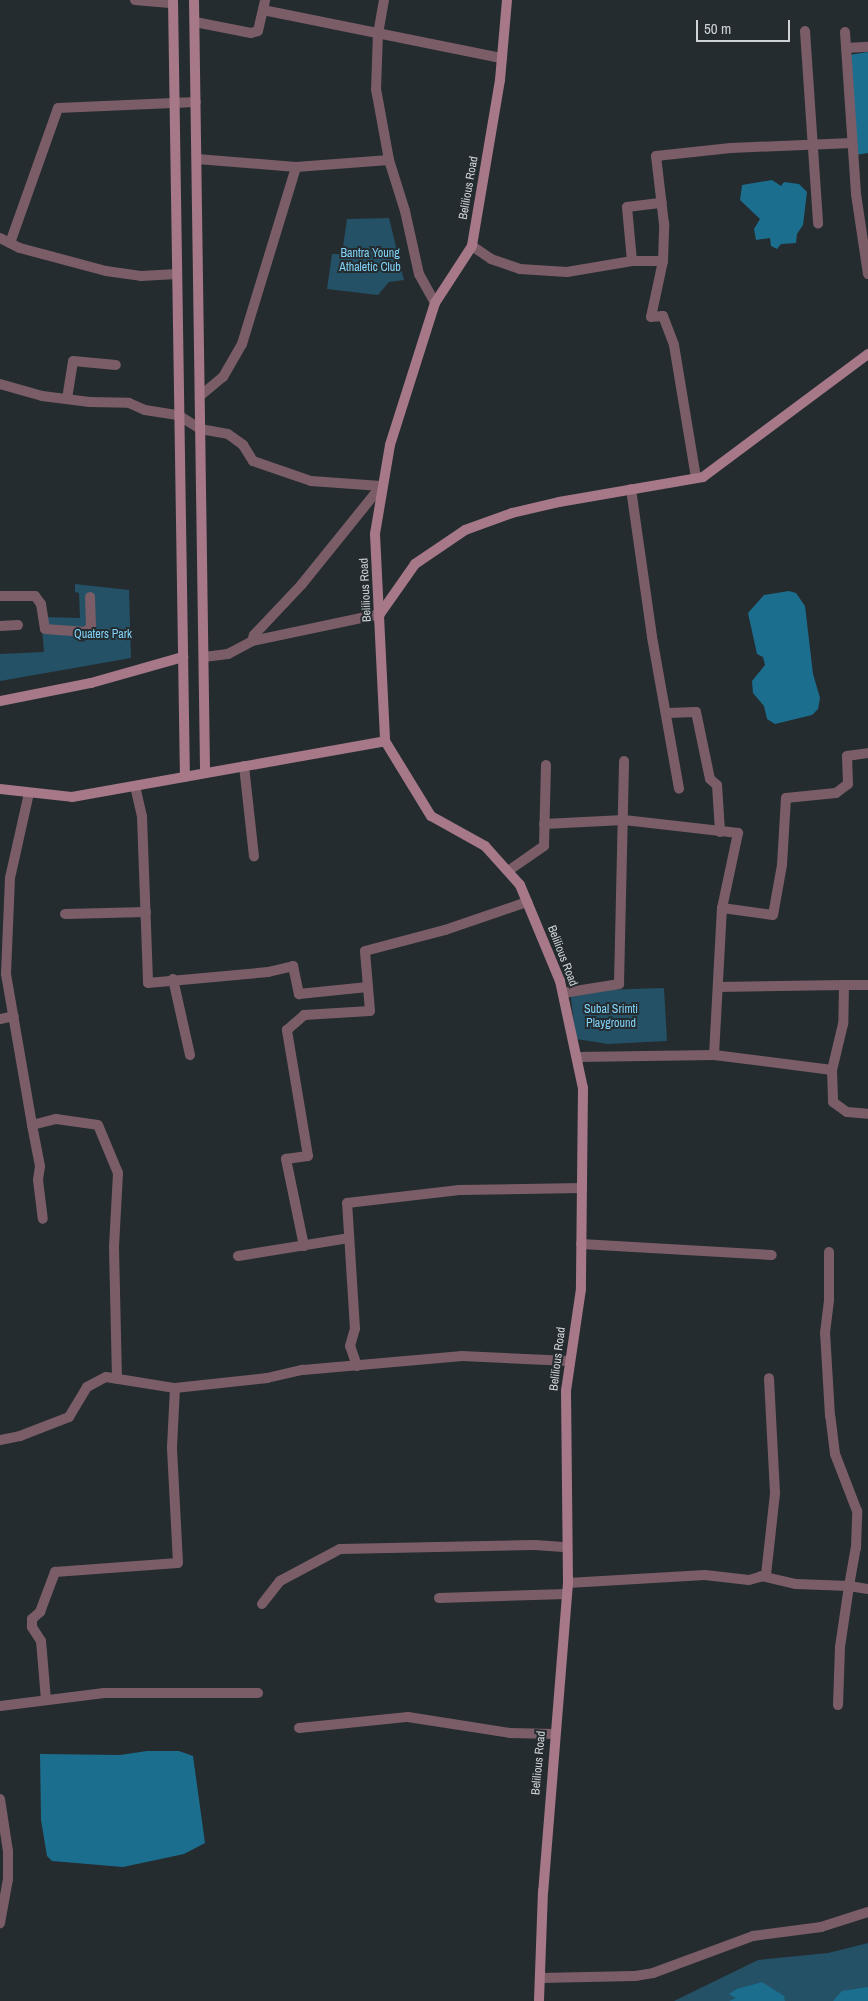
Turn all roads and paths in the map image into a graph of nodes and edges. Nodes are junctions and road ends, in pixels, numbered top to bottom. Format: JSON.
{"nodes":[{"id":1,"x":135,"y":0,"type":"edge"},
{"id":2,"x":194,"y":0,"type":"edge"},
{"id":3,"x":384,"y":0,"type":"edge"},
{"id":4,"x":507,"y":0,"type":"edge"},
{"id":5,"x":173,"y":1,"type":"edge"},
{"id":6,"x":264,"y":5,"type":"edge"},
{"id":7,"x":195,"y":22,"type":"junction"},
{"id":8,"x":805,"y":31,"type":"dead end"},
{"id":9,"x":845,"y":32,"type":"dead end"},
{"id":10,"x":378,"y":33,"type":"junction"},
{"id":11,"x":868,"y":47,"type":"edge"},
{"id":12,"x":846,"y":48,"type":"junction"},
{"id":13,"x":502,"y":58,"type":"junction"},
{"id":14,"x":196,"y":102,"type":"junction"},
{"id":15,"x":175,"y":103,"type":"junction"},
{"id":16,"x":852,"y":143,"type":"junction"},
{"id":17,"x":813,"y":144,"type":"junction"},
{"id":18,"x":197,"y":159,"type":"junction"},
{"id":19,"x":390,"y":160,"type":"junction"},
{"id":20,"x":296,"y":166,"type":"junction"},
{"id":21,"x":662,"y":203,"type":"junction"},
{"id":22,"x":818,"y":224,"type":"dead end"},
{"id":23,"x":0,"y":238,"type":"edge"},
{"id":24,"x":10,"y":243,"type":"junction"},
{"id":25,"x":472,"y":246,"type":"junction"},
{"id":26,"x":664,"y":261,"type":"junction"},
{"id":27,"x":632,"y":262,"type":"junction"},
{"id":28,"x":177,"y":274,"type":"junction"},
{"id":29,"x":868,"y":274,"type":"edge"},
{"id":30,"x":434,"y":303,"type":"junction"},
{"id":31,"x":868,"y":354,"type":"edge"},
{"id":32,"x":116,"y":365,"type":"dead end"},
{"id":33,"x":0,"y":384,"type":"edge"},
{"id":34,"x":200,"y":396,"type":"junction"},
{"id":35,"x":66,"y":399,"type":"junction"},
{"id":36,"x":178,"y":415,"type":"junction"},
{"id":37,"x":200,"y":429,"type":"junction"},
{"id":38,"x":696,"y":478,"type":"junction"},
{"id":39,"x":381,"y":486,"type":"junction"},
{"id":40,"x":631,"y":489,"type":"junction"},
{"id":41,"x":0,"y":596,"type":"edge"},
{"id":42,"x":90,"y":597,"type":"dead end"},
{"id":43,"x":380,"y":614,"type":"junction"},
{"id":44,"x":18,"y":625,"type":"dead end"},
{"id":45,"x":0,"y":626,"type":"edge"},
{"id":46,"x":252,"y":641,"type":"junction"},
{"id":47,"x":204,"y":657,"type":"junction"},
{"id":48,"x":183,"y":658,"type":"junction"},
{"id":49,"x":0,"y":702,"type":"edge"},
{"id":50,"x":668,"y":713,"type":"junction"},
{"id":51,"x":385,"y":741,"type":"junction"},
{"id":52,"x":868,"y":753,"type":"edge"},
{"id":53,"x":624,"y":761,"type":"dead end"},
{"id":54,"x":546,"y":765,"type":"dead end"},
{"id":55,"x":244,"y":766,"type":"junction"},
{"id":56,"x":205,"y":773,"type":"junction"},
{"id":57,"x":185,"y":778,"type":"junction"},
{"id":58,"x":134,"y":786,"type":"junction"},
{"id":59,"x":679,"y":789,"type":"dead end"},
{"id":60,"x":0,"y":790,"type":"edge"},
{"id":61,"x":29,"y":793,"type":"junction"},
{"id":62,"x":624,"y":820,"type":"junction"},
{"id":63,"x":544,"y":824,"type":"junction"},
{"id":64,"x":720,"y":832,"type":"junction"},
{"id":65,"x":254,"y":856,"type":"dead end"},
{"id":66,"x":508,"y":871,"type":"junction"},
{"id":67,"x":527,"y":902,"type":"junction"},
{"id":68,"x":722,"y":908,"type":"junction"},
{"id":69,"x":146,"y":912,"type":"junction"},
{"id":70,"x":65,"y":914,"type":"dead end"},
{"id":71,"x":173,"y":979,"type":"junction"},
{"id":72,"x":844,"y":985,"type":"junction"},
{"id":73,"x":868,"y":985,"type":"edge"},
{"id":74,"x":368,"y":987,"type":"junction"},
{"id":75,"x":718,"y":987,"type":"junction"},
{"id":76,"x":563,"y":993,"type":"junction"},
{"id":77,"x":14,"y":1016,"type":"junction"},
{"id":78,"x":0,"y":1018,"type":"edge"},
{"id":79,"x":190,"y":1055,"type":"dead end"},
{"id":80,"x":714,"y":1055,"type":"junction"},
{"id":81,"x":577,"y":1056,"type":"junction"},
{"id":82,"x":832,"y":1070,"type":"junction"},
{"id":83,"x":868,"y":1114,"type":"edge"},
{"id":84,"x":32,"y":1125,"type":"junction"},
{"id":85,"x":582,"y":1188,"type":"junction"},
{"id":86,"x":43,"y":1219,"type":"dead end"},
{"id":87,"x":349,"y":1238,"type":"junction"},
{"id":88,"x":581,"y":1244,"type":"junction"},
{"id":89,"x":304,"y":1246,"type":"junction"},
{"id":90,"x":829,"y":1252,"type":"dead end"},
{"id":91,"x":772,"y":1255,"type":"dead end"},
{"id":92,"x":238,"y":1256,"type":"dead end"},
{"id":93,"x":570,"y":1361,"type":"junction"},
{"id":94,"x":357,"y":1366,"type":"junction"},
{"id":95,"x":769,"y":1378,"type":"dead end"},
{"id":96,"x":117,"y":1379,"type":"junction"},
{"id":97,"x":175,"y":1388,"type":"junction"},
{"id":98,"x":0,"y":1440,"type":"edge"},
{"id":99,"x":568,"y":1547,"type":"junction"},
{"id":100,"x":761,"y":1576,"type":"junction"},
{"id":101,"x":568,"y":1583,"type":"junction"},
{"id":102,"x":849,"y":1586,"type":"junction"},
{"id":103,"x":868,"y":1589,"type":"edge"},
{"id":104,"x":567,"y":1594,"type":"junction"},
{"id":105,"x":439,"y":1598,"type":"dead end"},
{"id":106,"x":262,"y":1604,"type":"dead end"},
{"id":107,"x":258,"y":1693,"type":"dead end"},
{"id":108,"x":46,"y":1700,"type":"junction"},
{"id":109,"x":838,"y":1705,"type":"dead end"},
{"id":110,"x":0,"y":1706,"type":"edge"},
{"id":111,"x":299,"y":1728,"type":"dead end"},
{"id":112,"x":554,"y":1734,"type":"junction"},
{"id":113,"x":0,"y":1799,"type":"edge"},
{"id":114,"x":868,"y":1912,"type":"edge"},
{"id":115,"x":0,"y":1923,"type":"edge"},
{"id":116,"x":540,"y":1978,"type":"junction"},
{"id":117,"x":539,"y":2001,"type":"edge"}],
"edges":[{"from":1,"to":5,"type":"street"},
{"from":2,"to":7,"type":"main road"},
{"from":3,"to":10,"type":"street"},
{"from":4,"to":13,"type":"main road","name":"Belilious Road"},
{"from":5,"to":15,"type":"main road"},
{"from":6,"to":7,"type":"street"},
{"from":6,"to":10,"type":"street"},
{"from":7,"to":14,"type":"main road"},
{"from":8,"to":17,"type":"street"},
{"from":9,"to":12,"type":"street"},
{"from":10,"to":13,"type":"street"},
{"from":10,"to":19,"type":"street"},
{"from":11,"to":12,"type":"street"},
{"from":12,"to":16,"type":"street"},
{"from":13,"to":25,"type":"main road","name":"Belilious Road"},
{"from":14,"to":15,"type":"street"},
{"from":14,"to":18,"type":"main road"},
{"from":15,"to":24,"type":"street"},
{"from":15,"to":28,"type":"main road"},
{"from":16,"to":17,"type":"street"},
{"from":16,"to":29,"type":"street"},
{"from":17,"to":21,"type":"street"},
{"from":17,"to":22,"type":"street"},
{"from":18,"to":20,"type":"street"},
{"from":18,"to":34,"type":"main road"},
{"from":19,"to":20,"type":"street"},
{"from":19,"to":30,"type":"street"},
{"from":20,"to":34,"type":"street"},
{"from":21,"to":26,"type":"street"},
{"from":21,"to":27,"type":"street"},
{"from":23,"to":24,"type":"street"},
{"from":24,"to":28,"type":"street"},
{"from":25,"to":27,"type":"street"},
{"from":25,"to":30,"type":"main road","name":"Belilious Road"},
{"from":26,"to":27,"type":"street"},
{"from":26,"to":38,"type":"street"},
{"from":28,"to":36,"type":"main road"},
{"from":30,"to":39,"type":"main road","name":"Belilious Road"},
{"from":31,"to":38,"type":"main road"},
{"from":32,"to":35,"type":"street"},
{"from":33,"to":35,"type":"street"},
{"from":34,"to":37,"type":"main road"},
{"from":35,"to":36,"type":"street"},
{"from":36,"to":37,"type":"street"},
{"from":36,"to":48,"type":"main road"},
{"from":37,"to":39,"type":"street"},
{"from":37,"to":47,"type":"main road"},
{"from":38,"to":40,"type":"main road"},
{"from":39,"to":43,"type":"main road","name":"Belilious Road"},
{"from":39,"to":46,"type":"street"},
{"from":40,"to":43,"type":"main road"},
{"from":40,"to":50,"type":"street"},
{"from":41,"to":42,"type":"street"},
{"from":43,"to":46,"type":"street"},
{"from":43,"to":51,"type":"main road","name":"Belilious Road"},
{"from":44,"to":45,"type":"street"},
{"from":46,"to":47,"type":"street"},
{"from":47,"to":56,"type":"main road"},
{"from":48,"to":49,"type":"main road"},
{"from":48,"to":57,"type":"main road"},
{"from":50,"to":59,"type":"street"},
{"from":50,"to":64,"type":"street"},
{"from":51,"to":55,"type":"main road"},
{"from":51,"to":66,"type":"main road","name":"Belilious Road"},
{"from":52,"to":68,"type":"street"},
{"from":53,"to":62,"type":"street"},
{"from":54,"to":63,"type":"street"},
{"from":55,"to":56,"type":"main road"},
{"from":55,"to":65,"type":"street"},
{"from":56,"to":57,"type":"main road"},
{"from":57,"to":58,"type":"main road"},
{"from":58,"to":61,"type":"main road"},
{"from":58,"to":69,"type":"street"},
{"from":60,"to":61,"type":"main road"},
{"from":61,"to":77,"type":"street"},
{"from":62,"to":63,"type":"street"},
{"from":62,"to":64,"type":"street"},
{"from":62,"to":76,"type":"street"},
{"from":63,"to":66,"type":"street"},
{"from":64,"to":68,"type":"street"},
{"from":66,"to":67,"type":"main road","name":"Belilious Road"},
{"from":67,"to":74,"type":"street"},
{"from":67,"to":76,"type":"main road","name":"Belilious Road"},
{"from":68,"to":75,"type":"street"},
{"from":69,"to":70,"type":"street"},
{"from":69,"to":71,"type":"street"},
{"from":71,"to":74,"type":"street"},
{"from":71,"to":79,"type":"street"},
{"from":72,"to":73,"type":"street"},
{"from":72,"to":75,"type":"street"},
{"from":72,"to":82,"type":"street"},
{"from":74,"to":89,"type":"street"},
{"from":75,"to":80,"type":"street"},
{"from":76,"to":81,"type":"main road","name":"Belilious Road"},
{"from":77,"to":78,"type":"street"},
{"from":77,"to":84,"type":"street"},
{"from":80,"to":81,"type":"street"},
{"from":80,"to":82,"type":"street"},
{"from":81,"to":85,"type":"main road","name":"Belilious Road"},
{"from":82,"to":83,"type":"street"},
{"from":84,"to":86,"type":"street"},
{"from":84,"to":96,"type":"street"},
{"from":85,"to":87,"type":"street"},
{"from":85,"to":88,"type":"main road","name":"Belilious Road"},
{"from":87,"to":89,"type":"street"},
{"from":87,"to":94,"type":"street"},
{"from":88,"to":91,"type":"street"},
{"from":88,"to":93,"type":"main road","name":"Belilious Road"},
{"from":89,"to":92,"type":"street"},
{"from":90,"to":102,"type":"street"},
{"from":93,"to":94,"type":"street"},
{"from":93,"to":99,"type":"main road","name":"Belilious Road"},
{"from":94,"to":97,"type":"street"},
{"from":95,"to":100,"type":"street"},
{"from":96,"to":97,"type":"street"},
{"from":96,"to":98,"type":"street"},
{"from":97,"to":108,"type":"street"},
{"from":99,"to":101,"type":"main road","name":"Belilious Road"},
{"from":99,"to":106,"type":"street"},
{"from":100,"to":101,"type":"street"},
{"from":100,"to":102,"type":"street"},
{"from":101,"to":104,"type":"main road","name":"Belilious Road"},
{"from":102,"to":103,"type":"street"},
{"from":102,"to":109,"type":"street"},
{"from":104,"to":105,"type":"street"},
{"from":104,"to":112,"type":"main road","name":"Belilious Road"},
{"from":107,"to":108,"type":"street"},
{"from":108,"to":110,"type":"street"},
{"from":111,"to":112,"type":"street"},
{"from":112,"to":116,"type":"main road","name":"Belilious Road"},
{"from":113,"to":115,"type":"street"},
{"from":114,"to":116,"type":"street"},
{"from":116,"to":117,"type":"main road","name":"Belilious Road"}]}
